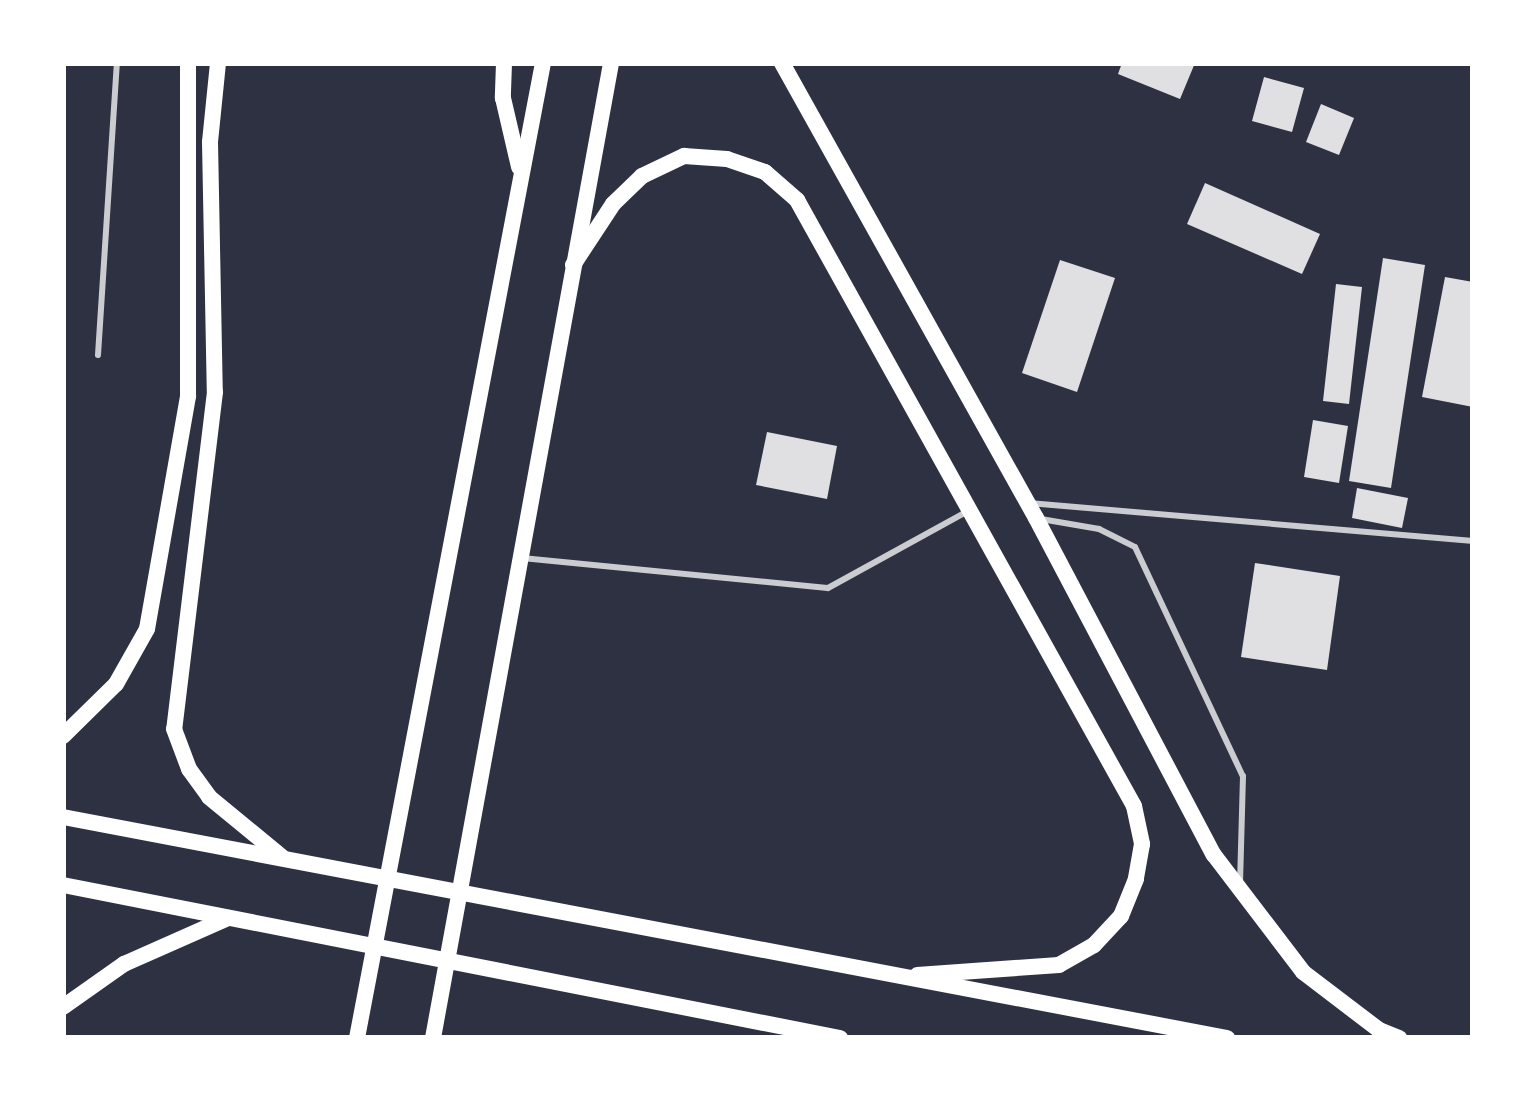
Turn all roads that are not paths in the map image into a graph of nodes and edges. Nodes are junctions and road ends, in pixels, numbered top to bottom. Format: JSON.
{"nodes":[{"id":1,"x":117,"y":63,"type":"edge"},
{"id":2,"x":188,"y":63,"type":"edge"},
{"id":3,"x":218,"y":63,"type":"edge"},
{"id":4,"x":505,"y":63,"type":"edge"},
{"id":5,"x":543,"y":63,"type":"edge"},
{"id":6,"x":611,"y":63,"type":"edge"},
{"id":7,"x":782,"y":63,"type":"edge"},
{"id":8,"x":521,"y":174,"type":"junction"},
{"id":9,"x":573,"y":265,"type":"junction"},
{"id":10,"x":98,"y":355,"type":"dead end"},
{"id":11,"x":971,"y":509,"type":"junction"},
{"id":12,"x":1030,"y":511,"type":"junction"},
{"id":13,"x":1473,"y":541,"type":"edge"},
{"id":14,"x":520,"y":557,"type":"junction"},
{"id":15,"x":63,"y":736,"type":"edge"},
{"id":16,"x":63,"y":817,"type":"edge"},
{"id":17,"x":283,"y":858,"type":"junction"},
{"id":18,"x":63,"y":885,"type":"edge"},
{"id":19,"x":1239,"y":894,"type":"junction"},
{"id":20,"x":228,"y":918,"type":"junction"},
{"id":21,"x":917,"y":975,"type":"junction"},
{"id":22,"x":63,"y":1007,"type":"edge"},
{"id":23,"x":358,"y":1038,"type":"edge"},
{"id":24,"x":434,"y":1038,"type":"edge"},
{"id":25,"x":840,"y":1038,"type":"edge"},
{"id":26,"x":1227,"y":1038,"type":"edge"},
{"id":27,"x":1399,"y":1038,"type":"edge"}],
"edges":[{"from":1,"to":10,"type":"lane"},
{"from":2,"to":15,"type":"main road"},
{"from":3,"to":17,"type":"main road"},
{"from":4,"to":8,"type":"main road"},
{"from":5,"to":8,"type":"main road"},
{"from":6,"to":9,"type":"main road"},
{"from":7,"to":12,"type":"main road"},
{"from":8,"to":23,"type":"main road"},
{"from":9,"to":11,"type":"main road"},
{"from":9,"to":14,"type":"main road"},
{"from":11,"to":14,"type":"lane"},
{"from":11,"to":21,"type":"main road"},
{"from":12,"to":13,"type":"lane"},
{"from":12,"to":19,"type":"main road"},
{"from":12,"to":19,"type":"lane"},
{"from":14,"to":24,"type":"main road"},
{"from":16,"to":17,"type":"main road"},
{"from":17,"to":21,"type":"main road"},
{"from":18,"to":20,"type":"main road"},
{"from":19,"to":27,"type":"main road"},
{"from":20,"to":22,"type":"main road"},
{"from":20,"to":25,"type":"main road"},
{"from":21,"to":26,"type":"main road"}]}
